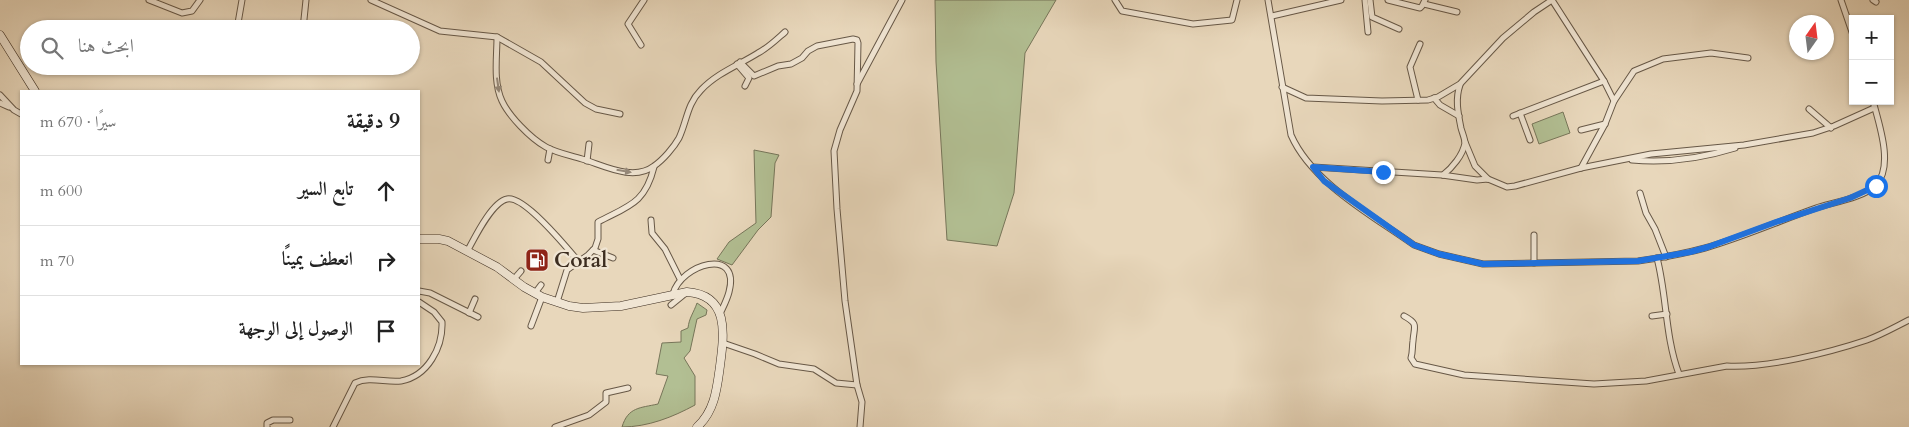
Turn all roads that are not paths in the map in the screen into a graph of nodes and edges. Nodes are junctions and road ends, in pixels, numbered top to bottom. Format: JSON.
{"nodes":[{"id":1,"x":149,"y":0,"type":"edge"},
{"id":2,"x":200,"y":0,"type":"edge"},
{"id":3,"x":242,"y":0,"type":"edge"},
{"id":4,"x":306,"y":0,"type":"edge"},
{"id":5,"x":371,"y":0,"type":"edge"},
{"id":6,"x":644,"y":0,"type":"edge"},
{"id":7,"x":902,"y":0,"type":"edge"},
{"id":8,"x":1115,"y":0,"type":"edge"},
{"id":9,"x":1237,"y":0,"type":"edge"},
{"id":10,"x":1268,"y":0,"type":"edge"},
{"id":11,"x":1339,"y":0,"type":"edge"},
{"id":12,"x":1365,"y":0,"type":"edge"},
{"id":13,"x":1370,"y":0,"type":"edge"},
{"id":14,"x":1388,"y":0,"type":"edge"},
{"id":15,"x":1552,"y":0,"type":"edge"},
{"id":16,"x":1841,"y":0,"type":"edge"},
{"id":17,"x":1425,"y":2,"type":"edge"},
{"id":18,"x":1544,"y":2,"type":"edge"},
{"id":19,"x":1457,"y":12,"type":"dead end"},
{"id":20,"x":1272,"y":16,"type":"junction"},
{"id":21,"x":239,"y":20,"type":"edge"},
{"id":22,"x":303,"y":20,"type":"edge"},
{"id":23,"x":416,"y":20,"type":"edge"},
{"id":24,"x":420,"y":22,"type":"edge"},
{"id":25,"x":1849,"y":23,"type":"edge"},
{"id":26,"x":1399,"y":29,"type":"dead end"},
{"id":27,"x":785,"y":32,"type":"dead end"},
{"id":28,"x":1368,"y":32,"type":"dead end"},
{"id":29,"x":0,"y":35,"type":"edge"},
{"id":30,"x":497,"y":37,"type":"junction"},
{"id":31,"x":1420,"y":44,"type":"dead end"},
{"id":32,"x":641,"y":46,"type":"dead end"},
{"id":33,"x":1748,"y":58,"type":"dead end"},
{"id":34,"x":739,"y":64,"type":"junction"},
{"id":35,"x":20,"y":67,"type":"edge"},
{"id":36,"x":25,"y":75,"type":"edge"},
{"id":37,"x":1604,"y":81,"type":"junction"},
{"id":38,"x":1460,"y":84,"type":"junction"},
{"id":39,"x":857,"y":85,"type":"junction"},
{"id":40,"x":745,"y":86,"type":"dead end"},
{"id":41,"x":1282,"y":87,"type":"junction"},
{"id":42,"x":34,"y":90,"type":"edge"},
{"id":43,"x":0,"y":95,"type":"edge"},
{"id":44,"x":1434,"y":98,"type":"junction"},
{"id":45,"x":1418,"y":100,"type":"junction"},
{"id":46,"x":1614,"y":101,"type":"junction"},
{"id":47,"x":0,"y":103,"type":"edge"},
{"id":48,"x":1874,"y":105,"type":"edge"},
{"id":49,"x":1874,"y":108,"type":"junction"},
{"id":50,"x":1809,"y":109,"type":"dead end"},
{"id":51,"x":14,"y":110,"type":"junction"},
{"id":52,"x":20,"y":113,"type":"edge"},
{"id":53,"x":1520,"y":113,"type":"junction"},
{"id":54,"x":620,"y":114,"type":"dead end"},
{"id":55,"x":1459,"y":116,"type":"junction"},
{"id":56,"x":1513,"y":116,"type":"dead end"},
{"id":57,"x":1605,"y":124,"type":"junction"},
{"id":58,"x":1831,"y":128,"type":"junction"},
{"id":59,"x":1581,"y":130,"type":"dead end"},
{"id":60,"x":1530,"y":140,"type":"dead end"},
{"id":61,"x":1465,"y":142,"type":"junction"},
{"id":62,"x":589,"y":144,"type":"dead end"},
{"id":63,"x":1744,"y":145,"type":"junction"},
{"id":64,"x":550,"y":149,"type":"junction"},
{"id":65,"x":1624,"y":159,"type":"junction"},
{"id":66,"x":548,"y":160,"type":"dead end"},
{"id":67,"x":587,"y":160,"type":"junction"},
{"id":68,"x":654,"y":167,"type":"junction"},
{"id":69,"x":1313,"y":167,"type":"junction"},
{"id":70,"x":1581,"y":168,"type":"junction"},
{"id":71,"x":1442,"y":175,"type":"junction"},
{"id":72,"x":1488,"y":179,"type":"junction"},
{"id":73,"x":1640,"y":193,"type":"dead end"},
{"id":74,"x":651,"y":220,"type":"dead end"},
{"id":75,"x":1534,"y":235,"type":"dead end"},
{"id":76,"x":420,"y":239,"type":"edge"},
{"id":77,"x":468,"y":250,"type":"junction"},
{"id":78,"x":593,"y":250,"type":"junction"},
{"id":79,"x":1666,"y":256,"type":"junction"},
{"id":80,"x":613,"y":258,"type":"dead end"},
{"id":81,"x":1658,"y":258,"type":"junction"},
{"id":82,"x":580,"y":262,"type":"junction"},
{"id":83,"x":1534,"y":263,"type":"junction"},
{"id":84,"x":521,"y":270,"type":"dead end"},
{"id":85,"x":514,"y":279,"type":"junction"},
{"id":86,"x":680,"y":279,"type":"junction"},
{"id":87,"x":541,"y":285,"type":"dead end"},
{"id":88,"x":420,"y":291,"type":"edge"},
{"id":89,"x":687,"y":292,"type":"junction"},
{"id":90,"x":673,"y":294,"type":"junction"},
{"id":91,"x":539,"y":295,"type":"junction"},
{"id":92,"x":475,"y":299,"type":"dead end"},
{"id":93,"x":557,"y":302,"type":"junction"},
{"id":94,"x":420,"y":303,"type":"edge"},
{"id":95,"x":671,"y":304,"type":"dead end"},
{"id":96,"x":469,"y":313,"type":"junction"},
{"id":97,"x":720,"y":314,"type":"junction"},
{"id":98,"x":1667,"y":314,"type":"junction"},
{"id":99,"x":1404,"y":316,"type":"dead end"},
{"id":100,"x":1652,"y":316,"type":"dead end"},
{"id":101,"x":478,"y":317,"type":"dead end"},
{"id":102,"x":1909,"y":320,"type":"edge"},
{"id":103,"x":531,"y":326,"type":"dead end"},
{"id":104,"x":723,"y":343,"type":"junction"},
{"id":105,"x":1679,"y":374,"type":"junction"},
{"id":106,"x":857,"y":385,"type":"junction"},
{"id":107,"x":628,"y":388,"type":"dead end"},
{"id":108,"x":290,"y":420,"type":"dead end"},
{"id":109,"x":266,"y":427,"type":"edge"},
{"id":110,"x":333,"y":427,"type":"edge"},
{"id":111,"x":555,"y":427,"type":"edge"},
{"id":112,"x":698,"y":427,"type":"edge"},
{"id":113,"x":860,"y":427,"type":"edge"}],
"edges":[{"from":1,"to":2,"type":"street"},
{"from":3,"to":21,"type":"street"},
{"from":4,"to":22,"type":"street"},
{"from":5,"to":23,"type":"street"},
{"from":6,"to":32,"type":"street"},
{"from":7,"to":39,"type":"street"},
{"from":8,"to":9,"type":"street"},
{"from":10,"to":20,"type":"street"},
{"from":11,"to":20,"type":"street"},
{"from":12,"to":28,"type":"street"},
{"from":13,"to":26,"type":"street"},
{"from":14,"to":17,"type":"street"},
{"from":15,"to":18,"type":"street"},
{"from":15,"to":37,"type":"street"},
{"from":16,"to":25,"type":"street"},
{"from":17,"to":19,"type":"street"},
{"from":18,"to":38,"type":"street"},
{"from":20,"to":41,"type":"street"},
{"from":24,"to":30,"type":"street"},
{"from":27,"to":34,"type":"street"},
{"from":29,"to":35,"type":"main road"},
{"from":30,"to":54,"type":"street"},
{"from":30,"to":64,"type":"street","one_way":true},
{"from":31,"to":45,"type":"street"},
{"from":33,"to":46,"type":"street"},
{"from":34,"to":39,"type":"street"},
{"from":34,"to":40,"type":"street"},
{"from":34,"to":68,"type":"street"},
{"from":36,"to":42,"type":"main road"},
{"from":37,"to":46,"type":"street"},
{"from":37,"to":53,"type":"street"},
{"from":38,"to":44,"type":"street"},
{"from":38,"to":55,"type":"street"},
{"from":39,"to":106,"type":"street"},
{"from":41,"to":45,"type":"street"},
{"from":41,"to":69,"type":"street"},
{"from":43,"to":51,"type":"street"},
{"from":44,"to":45,"type":"street"},
{"from":44,"to":55,"type":"street"},
{"from":46,"to":57,"type":"street"},
{"from":47,"to":51,"type":"street"},
{"from":48,"to":49,"type":"street"},
{"from":49,"to":58,"type":"street"},
{"from":49,"to":79,"type":"street"},
{"from":50,"to":58,"type":"street"},
{"from":51,"to":52,"type":"street"},
{"from":53,"to":56,"type":"street"},
{"from":53,"to":60,"type":"street"},
{"from":55,"to":61,"type":"street"},
{"from":57,"to":59,"type":"street"},
{"from":57,"to":70,"type":"street"},
{"from":58,"to":63,"type":"street"},
{"from":61,"to":71,"type":"street"},
{"from":61,"to":72,"type":"street"},
{"from":62,"to":67,"type":"street"},
{"from":63,"to":65,"type":"street"},
{"from":63,"to":65,"type":"street"},
{"from":64,"to":66,"type":"street"},
{"from":64,"to":67,"type":"street"},
{"from":65,"to":70,"type":"street"},
{"from":67,"to":68,"type":"street","one_way":true},
{"from":68,"to":78,"type":"street"},
{"from":69,"to":71,"type":"street"},
{"from":69,"to":83,"type":"street"},
{"from":70,"to":72,"type":"street"},
{"from":71,"to":72,"type":"street"},
{"from":73,"to":79,"type":"street"},
{"from":74,"to":86,"type":"street"},
{"from":75,"to":83,"type":"street"},
{"from":76,"to":77,"type":"main road"},
{"from":77,"to":82,"type":"street"},
{"from":77,"to":85,"type":"main road"},
{"from":78,"to":80,"type":"street"},
{"from":78,"to":82,"type":"street"},
{"from":79,"to":81,"type":"street"},
{"from":81,"to":83,"type":"street"},
{"from":81,"to":98,"type":"street"},
{"from":82,"to":93,"type":"street"},
{"from":84,"to":85,"type":"street"},
{"from":85,"to":91,"type":"main road"},
{"from":86,"to":90,"type":"street"},
{"from":86,"to":97,"type":"street"},
{"from":87,"to":91,"type":"street"},
{"from":88,"to":96,"type":"street"},
{"from":89,"to":90,"type":"main road"},
{"from":89,"to":95,"type":"street"},
{"from":89,"to":97,"type":"main road"},
{"from":90,"to":93,"type":"main road"},
{"from":91,"to":93,"type":"main road"},
{"from":91,"to":103,"type":"street"},
{"from":92,"to":96,"type":"street"},
{"from":94,"to":110,"type":"street"},
{"from":96,"to":101,"type":"street"},
{"from":97,"to":104,"type":"main road"},
{"from":98,"to":100,"type":"street"},
{"from":98,"to":105,"type":"street"},
{"from":99,"to":105,"type":"street"},
{"from":102,"to":105,"type":"street"},
{"from":104,"to":106,"type":"street"},
{"from":104,"to":112,"type":"main road"},
{"from":106,"to":113,"type":"street"},
{"from":107,"to":111,"type":"street"},
{"from":108,"to":109,"type":"street"}]}
